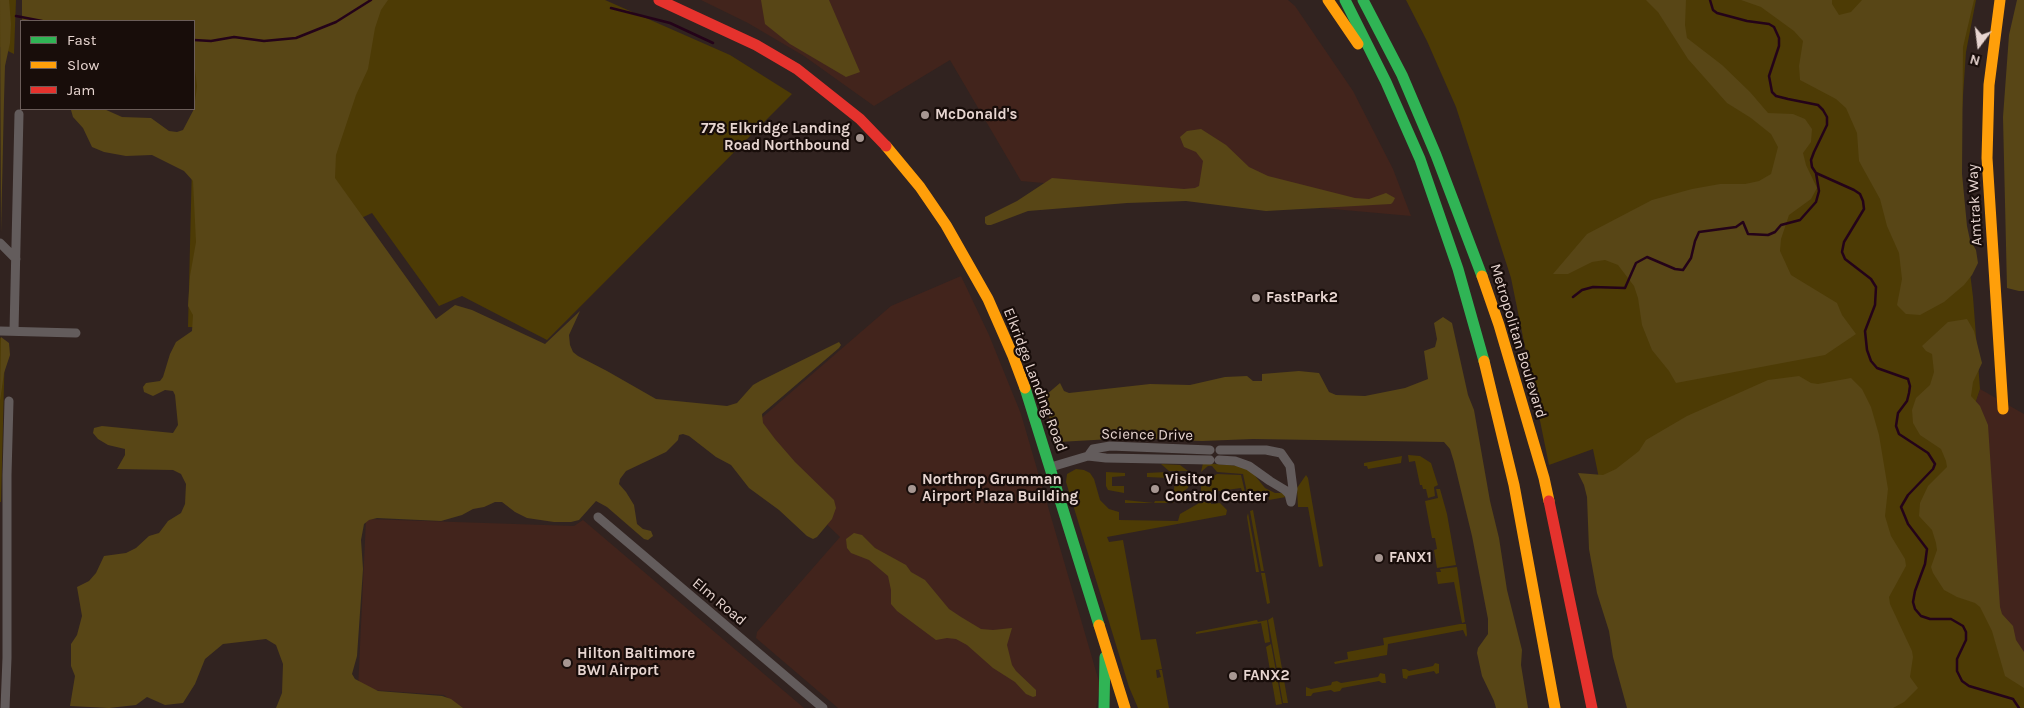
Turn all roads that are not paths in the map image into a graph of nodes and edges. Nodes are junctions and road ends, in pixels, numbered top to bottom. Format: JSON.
{"nodes":[{"id":1,"x":659,"y":0,"type":"edge"},
{"id":2,"x":1328,"y":0,"type":"edge"},
{"id":3,"x":1344,"y":0,"type":"edge"},
{"id":4,"x":1363,"y":0,"type":"edge"},
{"id":5,"x":1370,"y":0,"type":"edge"},
{"id":6,"x":2000,"y":0,"type":"edge"},
{"id":7,"x":1382,"y":38,"type":"junction"},
{"id":8,"x":1386,"y":82,"type":"junction"},
{"id":9,"x":19,"y":114,"type":"dead end"},
{"id":10,"x":0,"y":243,"type":"edge"},
{"id":11,"x":16,"y":259,"type":"junction"},
{"id":12,"x":0,"y":331,"type":"edge"},
{"id":13,"x":14,"y":331,"type":"junction"},
{"id":14,"x":76,"y":333,"type":"dead end"},
{"id":15,"x":9,"y":401,"type":"dead end"},
{"id":16,"x":2003,"y":409,"type":"dead end"},
{"id":17,"x":1210,"y":450,"type":"dead end"},
{"id":18,"x":1220,"y":450,"type":"dead end"},
{"id":19,"x":1088,"y":456,"type":"junction"},
{"id":20,"x":1210,"y":460,"type":"dead end"},
{"id":21,"x":1220,"y":460,"type":"dead end"},
{"id":22,"x":1051,"y":467,"type":"junction"},
{"id":23,"x":598,"y":517,"type":"dead end"},
{"id":24,"x":1528,"y":564,"type":"junction"},
{"id":25,"x":1105,"y":644,"type":"junction"},
{"id":26,"x":5,"y":708,"type":"edge"},
{"id":27,"x":823,"y":708,"type":"edge"},
{"id":28,"x":1104,"y":708,"type":"edge"},
{"id":29,"x":1126,"y":708,"type":"edge"},
{"id":30,"x":1547,"y":708,"type":"edge"},
{"id":31,"x":1555,"y":708,"type":"edge"},
{"id":32,"x":1592,"y":708,"type":"edge"}],
"edges":[{"from":1,"to":22,"type":"main road","name":"Elkridge Landing Road"},
{"from":2,"to":8,"type":"main road"},
{"from":3,"to":8,"type":"main road"},
{"from":4,"to":7,"type":"main road","name":"Metropolitan Boulevard"},
{"from":5,"to":7,"type":"main road"},
{"from":6,"to":16,"type":"main road","name":"Amtrak Way"},
{"from":7,"to":32,"type":"main road","name":"Metropolitan Boulevard"},
{"from":8,"to":24,"type":"main road"},
{"from":9,"to":11,"type":"street"},
{"from":10,"to":11,"type":"street"},
{"from":11,"to":13,"type":"street"},
{"from":12,"to":13,"type":"street"},
{"from":13,"to":14,"type":"street"},
{"from":15,"to":26,"type":"street"},
{"from":17,"to":19,"type":"street","name":"Science Drive"},
{"from":18,"to":21,"type":"street"},
{"from":19,"to":20,"type":"street","name":"Science Drive"},
{"from":19,"to":22,"type":"street","name":"Science Drive"},
{"from":22,"to":25,"type":"main road","name":"Elkridge Landing Road"},
{"from":23,"to":27,"type":"street","name":"Elm Road"},
{"from":24,"to":30,"type":"main road"},
{"from":24,"to":31,"type":"main road"},
{"from":25,"to":28,"type":"main road"},
{"from":25,"to":29,"type":"main road","name":"Elkridge Landing Road"}]}
